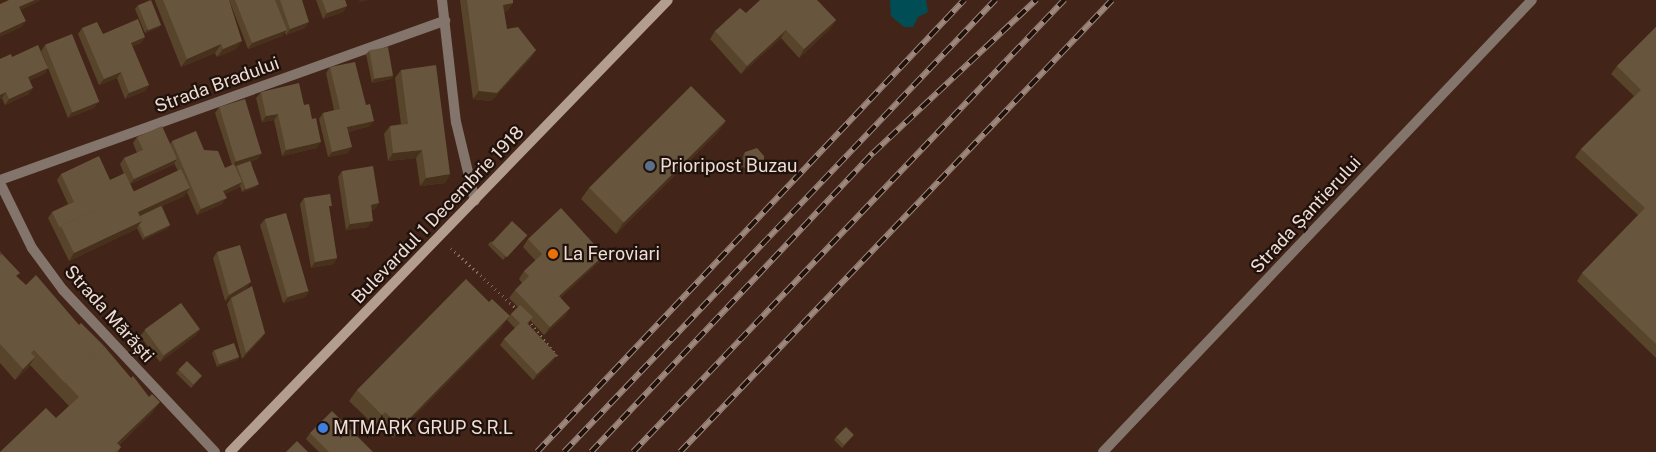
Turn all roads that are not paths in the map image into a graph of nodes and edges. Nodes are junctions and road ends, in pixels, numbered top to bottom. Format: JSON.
{"nodes":[{"id":1,"x":442,"y":0,"type":"edge"},
{"id":2,"x":668,"y":0,"type":"edge"},
{"id":3,"x":1532,"y":0,"type":"edge"},
{"id":4,"x":445,"y":21,"type":"junction"},
{"id":5,"x":0,"y":182,"type":"edge"},
{"id":6,"x":475,"y":201,"type":"junction"},
{"id":7,"x":215,"y":452,"type":"edge"},
{"id":8,"x":230,"y":452,"type":"edge"},
{"id":9,"x":1103,"y":452,"type":"edge"}],
"edges":[{"from":1,"to":4,"type":"street"},
{"from":2,"to":6,"type":"main road","name":"Bulevardul 1 Decembrie 1918"},
{"from":3,"to":9,"type":"street","name":"Strada Șantierului"},
{"from":4,"to":5,"type":"street","name":"Strada Bradului"},
{"from":4,"to":6,"type":"street"},
{"from":5,"to":7,"type":"street","name":"Strada Mărăști"},
{"from":6,"to":8,"type":"main road","name":"Bulevardul 1 Decembrie 1918"}]}
